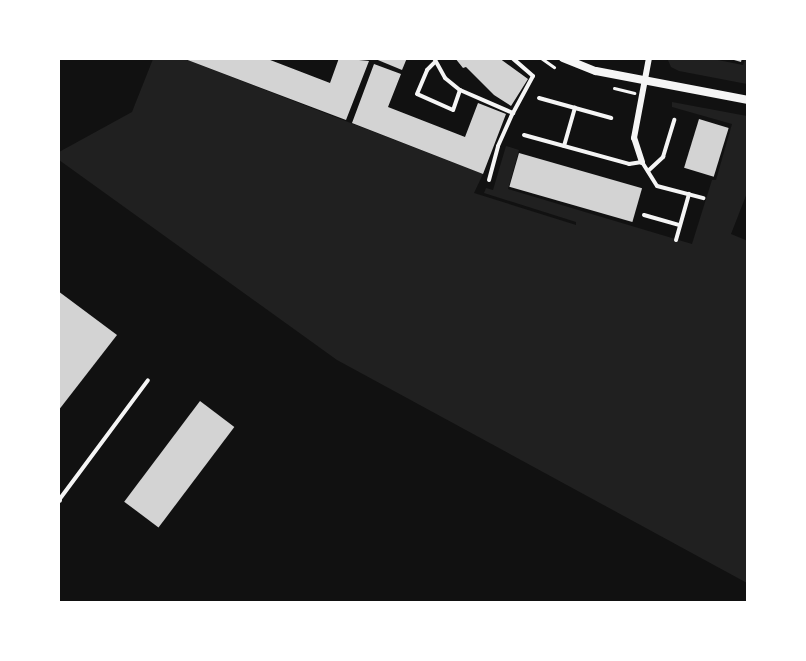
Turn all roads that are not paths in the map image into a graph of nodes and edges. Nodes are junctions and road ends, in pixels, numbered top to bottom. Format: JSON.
{"nodes":[{"id":1,"x":512,"y":58,"type":"edge"},
{"id":2,"x":563,"y":58,"type":"edge"},
{"id":3,"x":649,"y":58,"type":"edge"},
{"id":4,"x":434,"y":61,"type":"edge"},
{"id":5,"x":645,"y":81,"type":"junction"},
{"id":6,"x":460,"y":90,"type":"junction"},
{"id":7,"x":539,"y":98,"type":"dead end"},
{"id":8,"x":747,"y":100,"type":"edge"},
{"id":9,"x":575,"y":108,"type":"junction"},
{"id":10,"x":513,"y":113,"type":"junction"},
{"id":11,"x":611,"y":118,"type":"dead end"},
{"id":12,"x":674,"y":120,"type":"dead end"},
{"id":13,"x":524,"y":135,"type":"dead end"},
{"id":14,"x":564,"y":146,"type":"junction"},
{"id":15,"x":642,"y":162,"type":"junction"},
{"id":16,"x":648,"y":171,"type":"junction"},
{"id":17,"x":489,"y":180,"type":"dead end"},
{"id":18,"x":689,"y":194,"type":"junction"},
{"id":19,"x":703,"y":198,"type":"dead end"},
{"id":20,"x":644,"y":215,"type":"dead end"},
{"id":21,"x":680,"y":225,"type":"junction"},
{"id":22,"x":676,"y":240,"type":"dead end"},
{"id":23,"x":148,"y":380,"type":"dead end"},
{"id":24,"x":59,"y":500,"type":"edge"}],
"edges":[{"from":1,"to":10,"type":"lane"},
{"from":2,"to":5,"type":"street"},
{"from":3,"to":5,"type":"street"},
{"from":4,"to":6,"type":"lane"},
{"from":4,"to":6,"type":"lane"},
{"from":5,"to":8,"type":"street"},
{"from":5,"to":15,"type":"street"},
{"from":6,"to":10,"type":"lane"},
{"from":7,"to":9,"type":"lane"},
{"from":9,"to":11,"type":"lane"},
{"from":9,"to":14,"type":"lane"},
{"from":10,"to":17,"type":"lane"},
{"from":12,"to":16,"type":"lane"},
{"from":13,"to":14,"type":"lane"},
{"from":14,"to":15,"type":"lane"},
{"from":15,"to":16,"type":"lane"},
{"from":16,"to":18,"type":"lane"},
{"from":18,"to":19,"type":"lane"},
{"from":18,"to":21,"type":"lane"},
{"from":20,"to":21,"type":"lane"},
{"from":21,"to":22,"type":"lane"},
{"from":23,"to":24,"type":"lane"}]}
